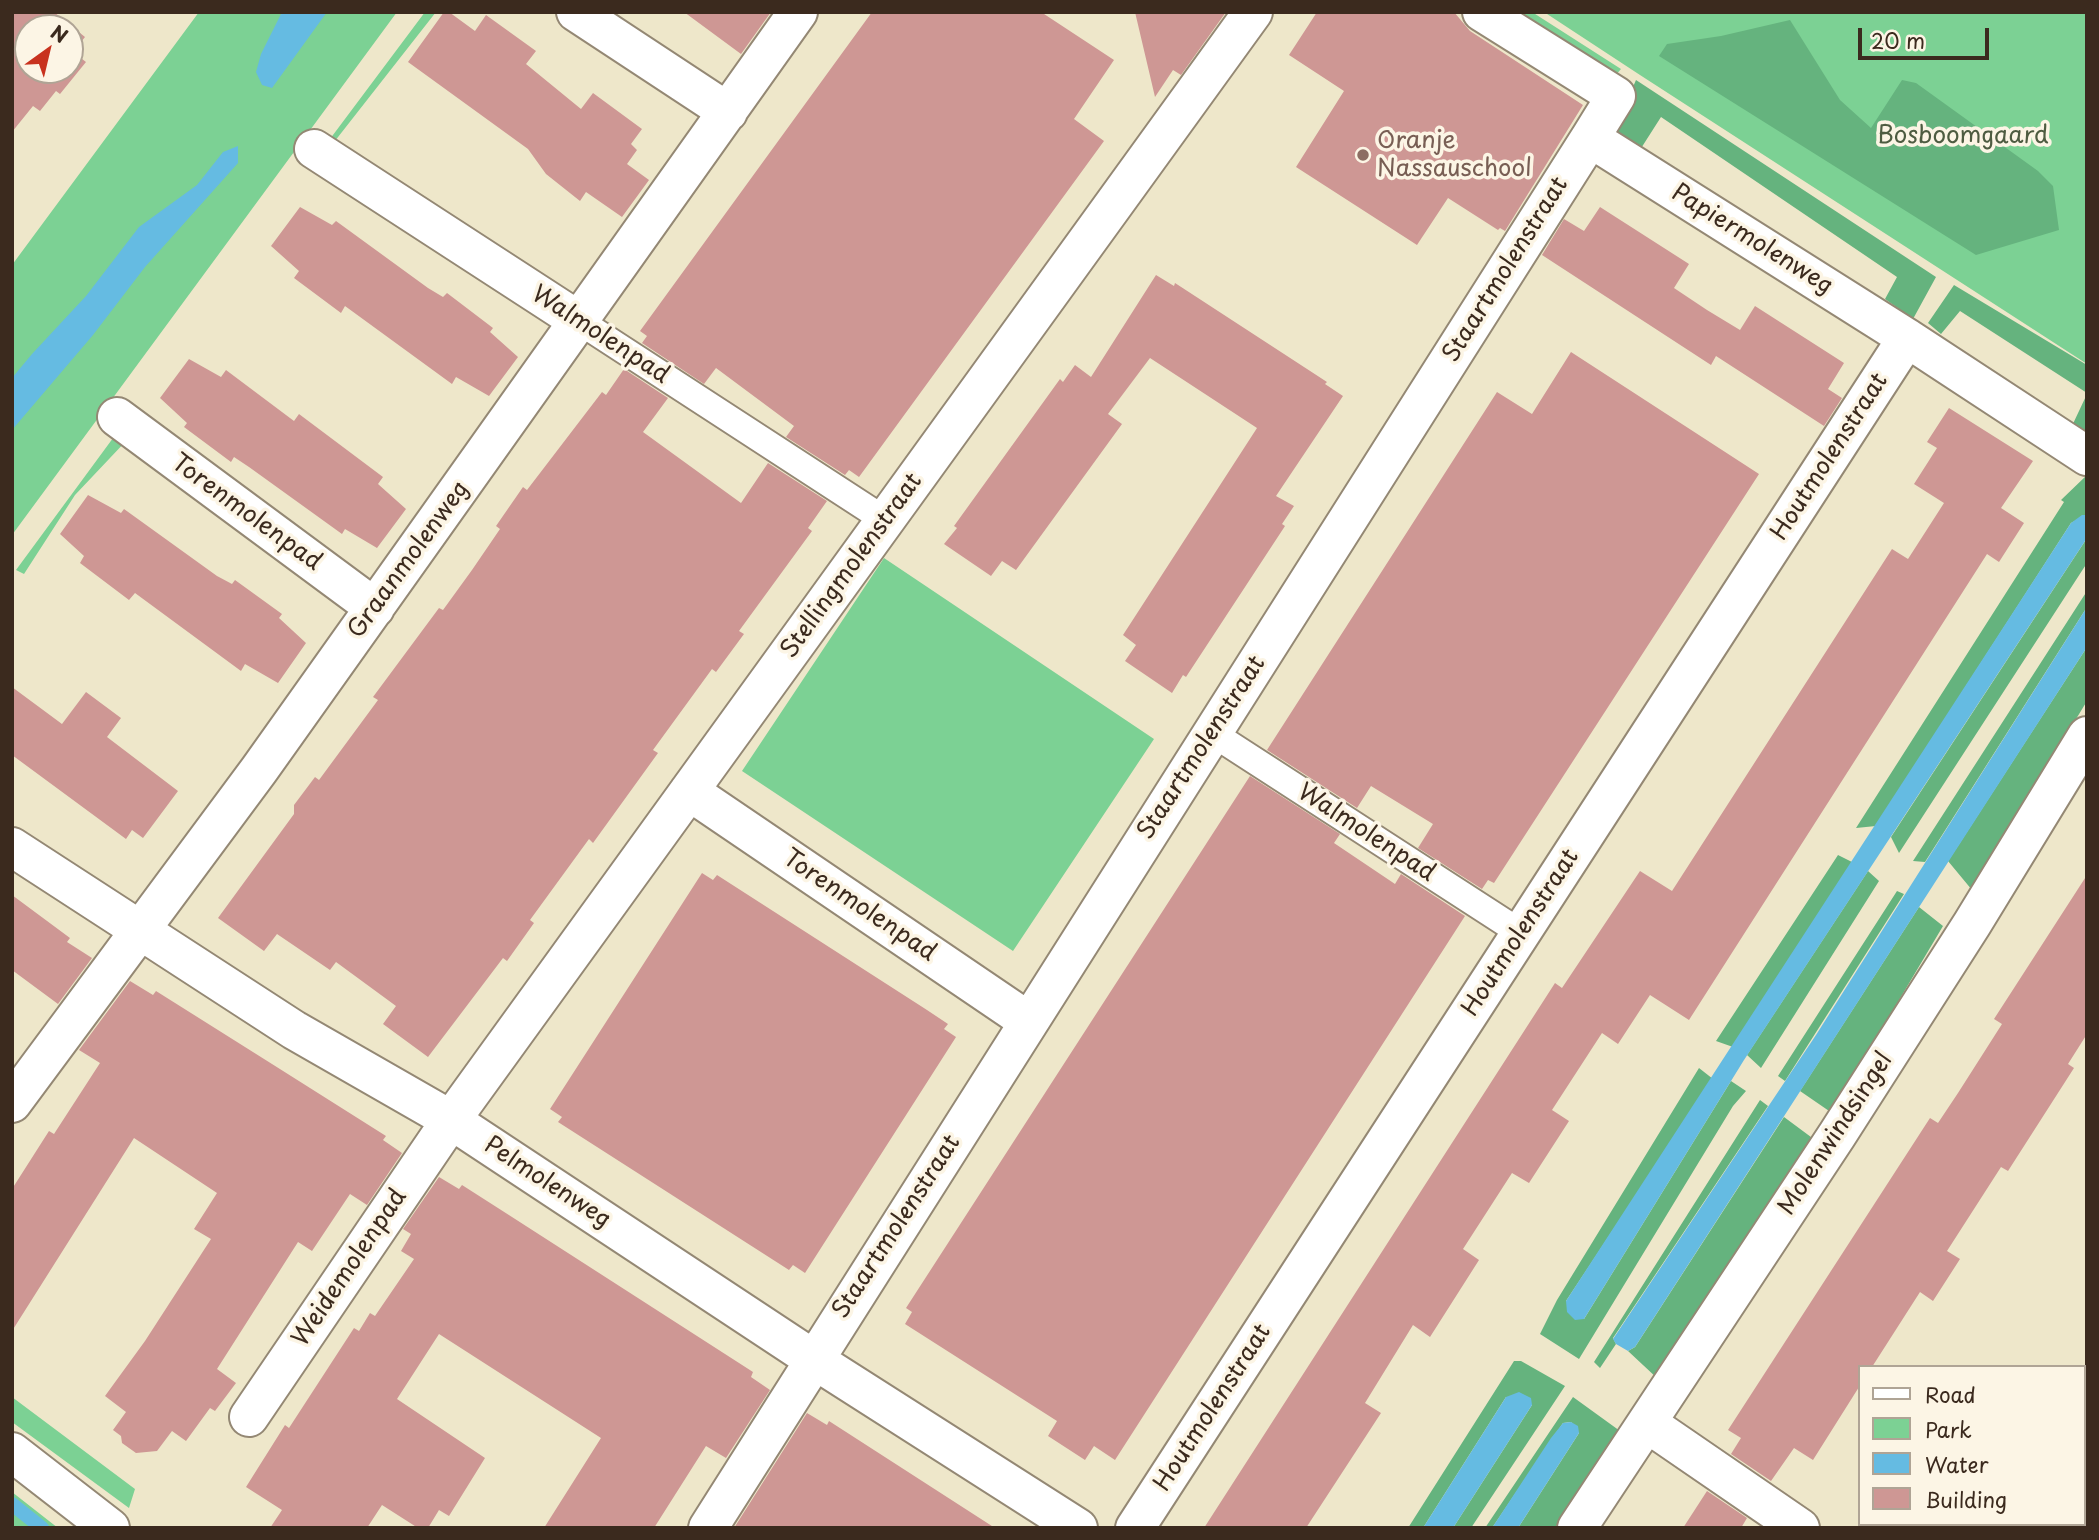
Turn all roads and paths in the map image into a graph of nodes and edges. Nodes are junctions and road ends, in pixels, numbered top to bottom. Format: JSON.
{"nodes":[{"id":1,"x":576,"y":12,"type":"edge"},
{"id":2,"x":799,"y":12,"type":"edge"},
{"id":3,"x":1253,"y":12,"type":"edge"},
{"id":4,"x":1482,"y":12,"type":"edge"},
{"id":5,"x":728,"y":112,"type":"junction"},
{"id":6,"x":1590,"y":138,"type":"junction"},
{"id":7,"x":314,"y":149,"type":"dead end"},
{"id":8,"x":579,"y":321,"type":"junction"},
{"id":9,"x":1907,"y":338,"type":"junction"},
{"id":10,"x":117,"y":417,"type":"dead end"},
{"id":11,"x":2087,"y":456,"type":"edge"},
{"id":12,"x":885,"y":520,"type":"junction"},
{"id":13,"x":375,"y":608,"type":"junction"},
{"id":14,"x":1212,"y":733,"type":"junction"},
{"id":15,"x":2087,"y":736,"type":"edge"},
{"id":16,"x":689,"y":791,"type":"junction"},
{"id":17,"x":12,"y":847,"type":"edge"},
{"id":18,"x":139,"y":932,"type":"junction"},
{"id":19,"x":1521,"y":933,"type":"junction"},
{"id":20,"x":1028,"y":1021,"type":"junction"},
{"id":21,"x":12,"y":1103,"type":"edge"},
{"id":22,"x":451,"y":1120,"type":"junction"},
{"id":23,"x":813,"y":1359,"type":"junction"},
{"id":24,"x":249,"y":1417,"type":"dead end"},
{"id":25,"x":1647,"y":1423,"type":"junction"},
{"id":26,"x":12,"y":1452,"type":"edge"},
{"id":27,"x":110,"y":1528,"type":"edge"},
{"id":28,"x":708,"y":1528,"type":"edge"},
{"id":29,"x":1078,"y":1528,"type":"edge"},
{"id":30,"x":1135,"y":1528,"type":"edge"},
{"id":31,"x":1577,"y":1528,"type":"edge"},
{"id":32,"x":1800,"y":1528,"type":"edge"}],
"edges":[{"from":1,"to":5,"type":"street"},
{"from":2,"to":5,"type":"street","name":"Graanmolenweg"},
{"from":3,"to":12,"type":"street","name":"Stellingmolenstraat"},
{"from":4,"to":6,"type":"street"},
{"from":5,"to":8,"type":"street","name":"Graanmolenweg"},
{"from":6,"to":9,"type":"street","name":"Papiermolenweg"},
{"from":6,"to":14,"type":"street","name":"Staartmolenstraat"},
{"from":7,"to":8,"type":"street","name":"Walmolenpad"},
{"from":8,"to":12,"type":"lane","name":"Walmolenpad"},
{"from":8,"to":13,"type":"street","name":"Graanmolenweg"},
{"from":9,"to":11,"type":"street","name":"Papiermolenweg"},
{"from":9,"to":19,"type":"street","name":"Houtmolenstraat"},
{"from":10,"to":13,"type":"street","name":"Torenmolenpad"},
{"from":12,"to":16,"type":"street","name":"Stellingmolenstraat"},
{"from":13,"to":18,"type":"street","name":"Graanmolenweg"},
{"from":14,"to":19,"type":"lane","name":"Walmolenpad"},
{"from":14,"to":20,"type":"street","name":"Staartmolenstraat"},
{"from":15,"to":25,"type":"street","name":"Molenwindsingel"},
{"from":16,"to":20,"type":"street","name":"Torenmolenpad"},
{"from":16,"to":22,"type":"street","name":"Stellingmolenstraat"},
{"from":17,"to":18,"type":"street","name":"Pelmolenweg"},
{"from":18,"to":21,"type":"street","name":"Graanmolenweg"},
{"from":18,"to":22,"type":"street","name":"Pelmolenweg"},
{"from":19,"to":30,"type":"street","name":"Houtmolenstraat"},
{"from":20,"to":23,"type":"street","name":"Staartmolenstraat"},
{"from":22,"to":23,"type":"street","name":"Pelmolenweg"},
{"from":22,"to":24,"type":"street","name":"Weidemolenpad"},
{"from":23,"to":28,"type":"street","name":"Staartmolenstraat"},
{"from":23,"to":29,"type":"street","name":"Pelmolenweg"},
{"from":25,"to":31,"type":"street","name":"Molenwindsingel"},
{"from":25,"to":32,"type":"street"},
{"from":26,"to":27,"type":"street"}]}
